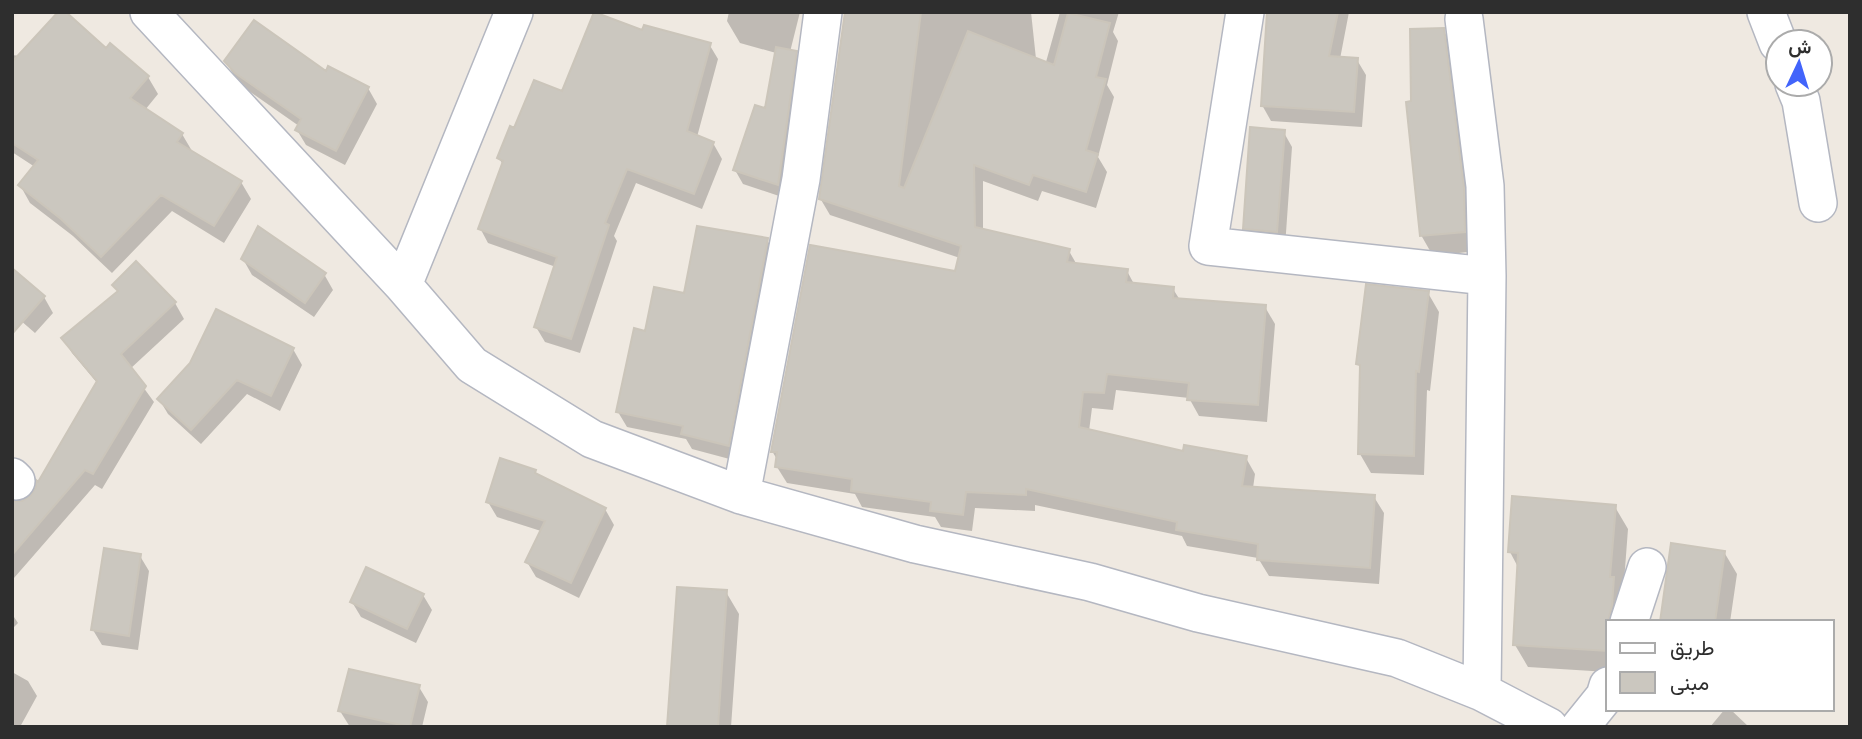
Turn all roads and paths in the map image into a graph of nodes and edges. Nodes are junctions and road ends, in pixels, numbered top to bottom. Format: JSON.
{"nodes":[{"id":1,"x":149,"y":12,"type":"edge"},
{"id":2,"x":514,"y":12,"type":"edge"},
{"id":3,"x":823,"y":12,"type":"edge"},
{"id":4,"x":1245,"y":12,"type":"edge"},
{"id":5,"x":1465,"y":14,"type":"edge"},
{"id":6,"x":1799,"y":98,"type":"edge"},
{"id":7,"x":1818,"y":203,"type":"dead end"},
{"id":8,"x":1487,"y":276,"type":"junction"},
{"id":9,"x":403,"y":285,"type":"junction"},
{"id":10,"x":741,"y":495,"type":"junction"},
{"id":11,"x":1647,"y":567,"type":"dead end"},
{"id":12,"x":1630,"y":620,"type":"edge"},
{"id":13,"x":1482,"y":692,"type":"junction"},
{"id":14,"x":1606,"y":692,"type":"edge"},
{"id":15,"x":1549,"y":727,"type":"edge"},
{"id":16,"x":1580,"y":727,"type":"edge"}],
"edges":[{"from":1,"to":9,"type":"street"},
{"from":2,"to":9,"type":"street"},
{"from":3,"to":10,"type":"street"},
{"from":4,"to":8,"type":"street"},
{"from":5,"to":8,"type":"street"},
{"from":6,"to":7,"type":"street"},
{"from":8,"to":13,"type":"street"},
{"from":9,"to":10,"type":"street"},
{"from":10,"to":13,"type":"street"},
{"from":11,"to":12,"type":"street"},
{"from":13,"to":15,"type":"street"},
{"from":14,"to":16,"type":"street"}]}
